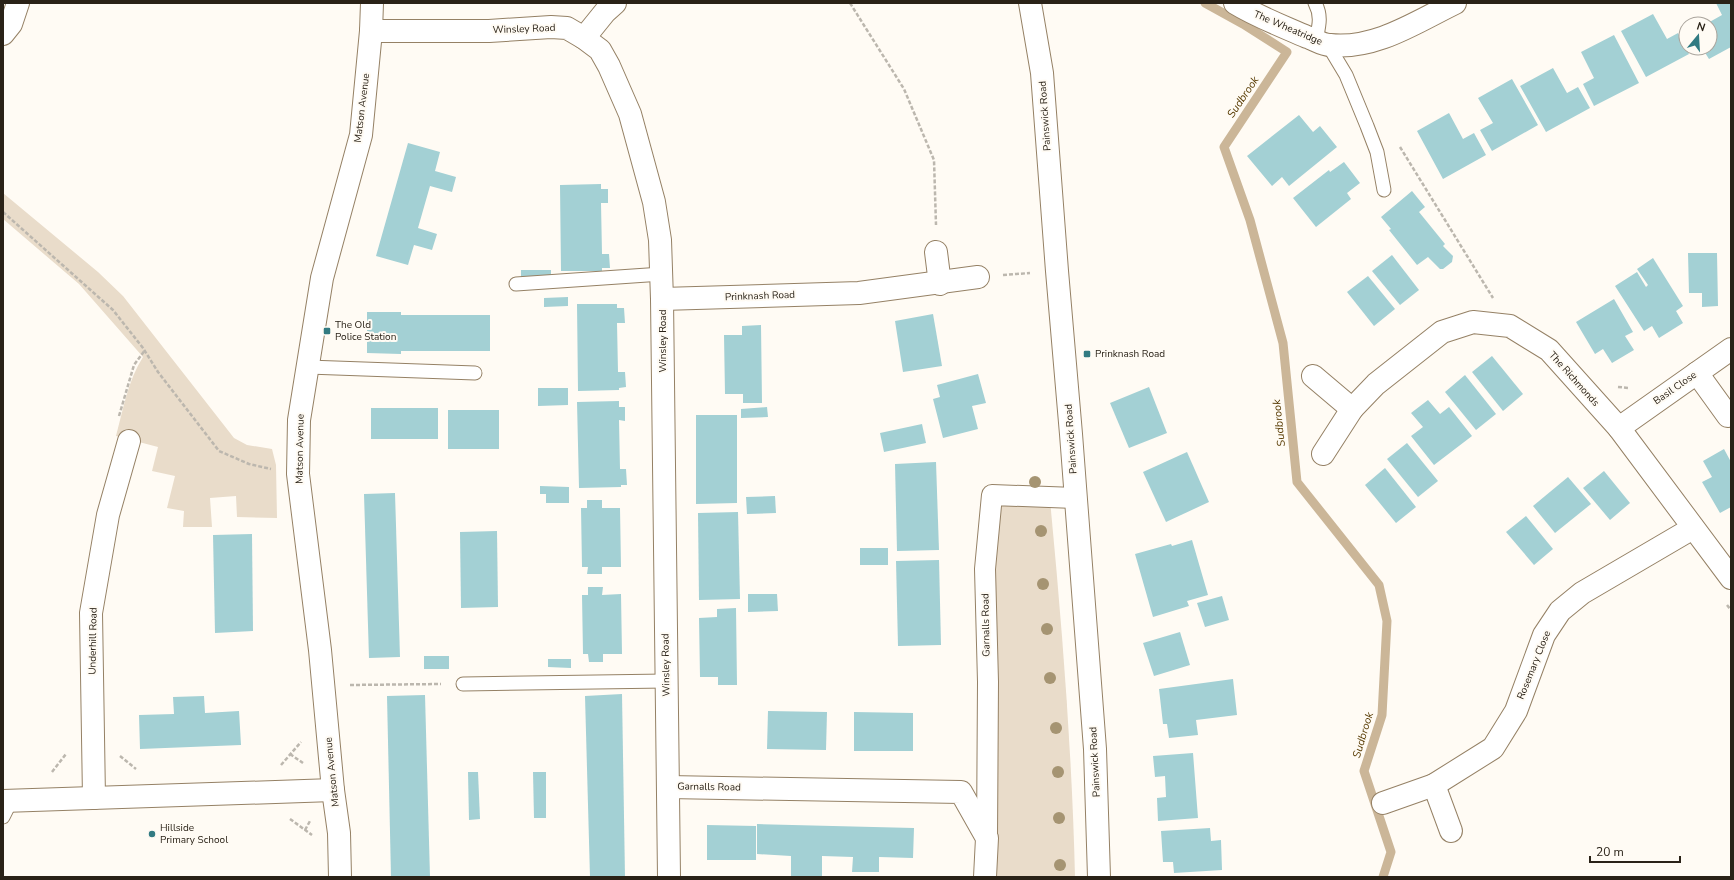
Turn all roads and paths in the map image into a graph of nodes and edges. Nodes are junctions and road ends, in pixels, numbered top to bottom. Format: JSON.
{"nodes":[{"id":1,"x":18,"y":3,"type":"edge"},
{"id":2,"x":372,"y":3,"type":"edge"},
{"id":3,"x":615,"y":3,"type":"edge"},
{"id":4,"x":850,"y":3,"type":"edge"},
{"id":5,"x":1030,"y":3,"type":"edge"},
{"id":6,"x":1235,"y":3,"type":"edge"},
{"id":7,"x":1315,"y":3,"type":"edge"},
{"id":8,"x":1455,"y":3,"type":"edge"},
{"id":9,"x":371,"y":31,"type":"junction"},
{"id":10,"x":3,"y":34,"type":"edge"},
{"id":11,"x":584,"y":38,"type":"junction"},
{"id":12,"x":1322,"y":43,"type":"junction"},
{"id":13,"x":1400,"y":146,"type":"dead end"},
{"id":14,"x":1384,"y":190,"type":"dead end"},
{"id":15,"x":3,"y":212,"type":"edge"},
{"id":16,"x":936,"y":252,"type":"joint"},
{"id":17,"x":1057,"y":271,"type":"junction"},
{"id":18,"x":662,"y":274,"type":"junction"},
{"id":19,"x":978,"y":277,"type":"joint"},
{"id":20,"x":516,"y":284,"type":"dead end"},
{"id":21,"x":940,"y":284,"type":"junction"},
{"id":22,"x":662,"y":299,"type":"junction"},
{"id":23,"x":1510,"y":326,"type":"junction"},
{"id":24,"x":1731,"y":349,"type":"edge"},
{"id":25,"x":308,"y":367,"type":"junction"},
{"id":26,"x":475,"y":373,"type":"dead end"},
{"id":27,"x":1697,"y":373,"type":"junction"},
{"id":28,"x":1313,"y":376,"type":"dead end"},
{"id":29,"x":1352,"y":409,"type":"junction"},
{"id":30,"x":1728,"y":416,"type":"dead end"},
{"id":31,"x":1620,"y":428,"type":"junction"},
{"id":32,"x":129,"y":441,"type":"dead end"},
{"id":33,"x":1323,"y":454,"type":"dead end"},
{"id":34,"x":298,"y":474,"type":"junction"},
{"id":35,"x":1075,"y":498,"type":"junction"},
{"id":36,"x":1693,"y":528,"type":"junction"},
{"id":37,"x":1731,"y":578,"type":"edge"},
{"id":38,"x":666,"y":681,"type":"junction"},
{"id":39,"x":463,"y":684,"type":"joint"},
{"id":40,"x":323,"y":686,"type":"junction"},
{"id":41,"x":1434,"y":786,"type":"junction"},
{"id":42,"x":668,"y":787,"type":"junction"},
{"id":43,"x":333,"y":790,"type":"junction"},
{"id":44,"x":271,"y":792,"type":"junction"},
{"id":45,"x":94,"y":798,"type":"junction"},
{"id":46,"x":1383,"y":803,"type":"dead end"},
{"id":47,"x":6,"y":806,"type":"edge"},
{"id":48,"x":1451,"y":831,"type":"dead end"},
{"id":49,"x":314,"y":837,"type":"dead end"},
{"id":50,"x":987,"y":838,"type":"junction"},
{"id":51,"x":340,"y":877,"type":"edge"},
{"id":52,"x":669,"y":877,"type":"edge"},
{"id":53,"x":985,"y":877,"type":"edge"},
{"id":54,"x":1099,"y":877,"type":"edge"}],
"edges":[{"from":1,"to":10,"type":"street"},
{"from":2,"to":9,"type":"street","name":"Matson Avenue"},
{"from":3,"to":11,"type":"street"},
{"from":4,"to":16,"type":"path"},
{"from":5,"to":17,"type":"street","name":"Painswick Road"},
{"from":6,"to":12,"type":"street","name":"The Wheatridge"},
{"from":7,"to":12,"type":"lane"},
{"from":8,"to":12,"type":"street","name":"The Wheatridge"},
{"from":9,"to":11,"type":"street","name":"Winsley Road"},
{"from":9,"to":25,"type":"street","name":"Matson Avenue"},
{"from":11,"to":18,"type":"street","name":"Winsley Road"},
{"from":12,"to":14,"type":"lane"},
{"from":13,"to":23,"type":"path"},
{"from":15,"to":34,"type":"path"},
{"from":16,"to":21,"type":"street"},
{"from":17,"to":19,"type":"path"},
{"from":17,"to":35,"type":"street","name":"Painswick Road"},
{"from":18,"to":20,"type":"lane"},
{"from":18,"to":22,"type":"street","name":"Winsley Road"},
{"from":19,"to":21,"type":"street","name":"Prinknash Road"},
{"from":21,"to":22,"type":"street","name":"Prinknash Road"},
{"from":22,"to":38,"type":"street","name":"Winsley Road"},
{"from":23,"to":29,"type":"street","name":"The Richmonds"},
{"from":23,"to":31,"type":"street","name":"The Richmonds"},
{"from":24,"to":27,"type":"street","name":"Basil Close"},
{"from":25,"to":26,"type":"lane"},
{"from":25,"to":34,"type":"street","name":"Matson Avenue"},
{"from":27,"to":30,"type":"street"},
{"from":27,"to":31,"type":"street","name":"Basil Close"},
{"from":28,"to":29,"type":"street"},
{"from":29,"to":33,"type":"street","name":"The Richmonds"},
{"from":31,"to":36,"type":"street","name":"The Richmonds"},
{"from":32,"to":45,"type":"street","name":"Underhill Road"},
{"from":34,"to":40,"type":"street","name":"Matson Avenue"},
{"from":35,"to":50,"type":"street","name":"Garnalls Road"},
{"from":35,"to":54,"type":"street","name":"Painswick Road"},
{"from":36,"to":37,"type":"street","name":"The Richmonds"},
{"from":36,"to":41,"type":"street","name":"Rosemary Close"},
{"from":38,"to":39,"type":"lane"},
{"from":38,"to":42,"type":"street","name":"Winsley Road"},
{"from":39,"to":40,"type":"path"},
{"from":40,"to":43,"type":"street","name":"Matson Avenue"},
{"from":41,"to":46,"type":"street","name":"Rosemary Close"},
{"from":41,"to":48,"type":"street"},
{"from":42,"to":50,"type":"street","name":"Garnalls Road"},
{"from":42,"to":52,"type":"street","name":"Winsley Road"},
{"from":43,"to":44,"type":"street"},
{"from":43,"to":51,"type":"street","name":"Matson Avenue"},
{"from":44,"to":45,"type":"street"},
{"from":44,"to":49,"type":"path"},
{"from":45,"to":47,"type":"street"},
{"from":50,"to":53,"type":"street","name":"Garnalls Road"}]}
